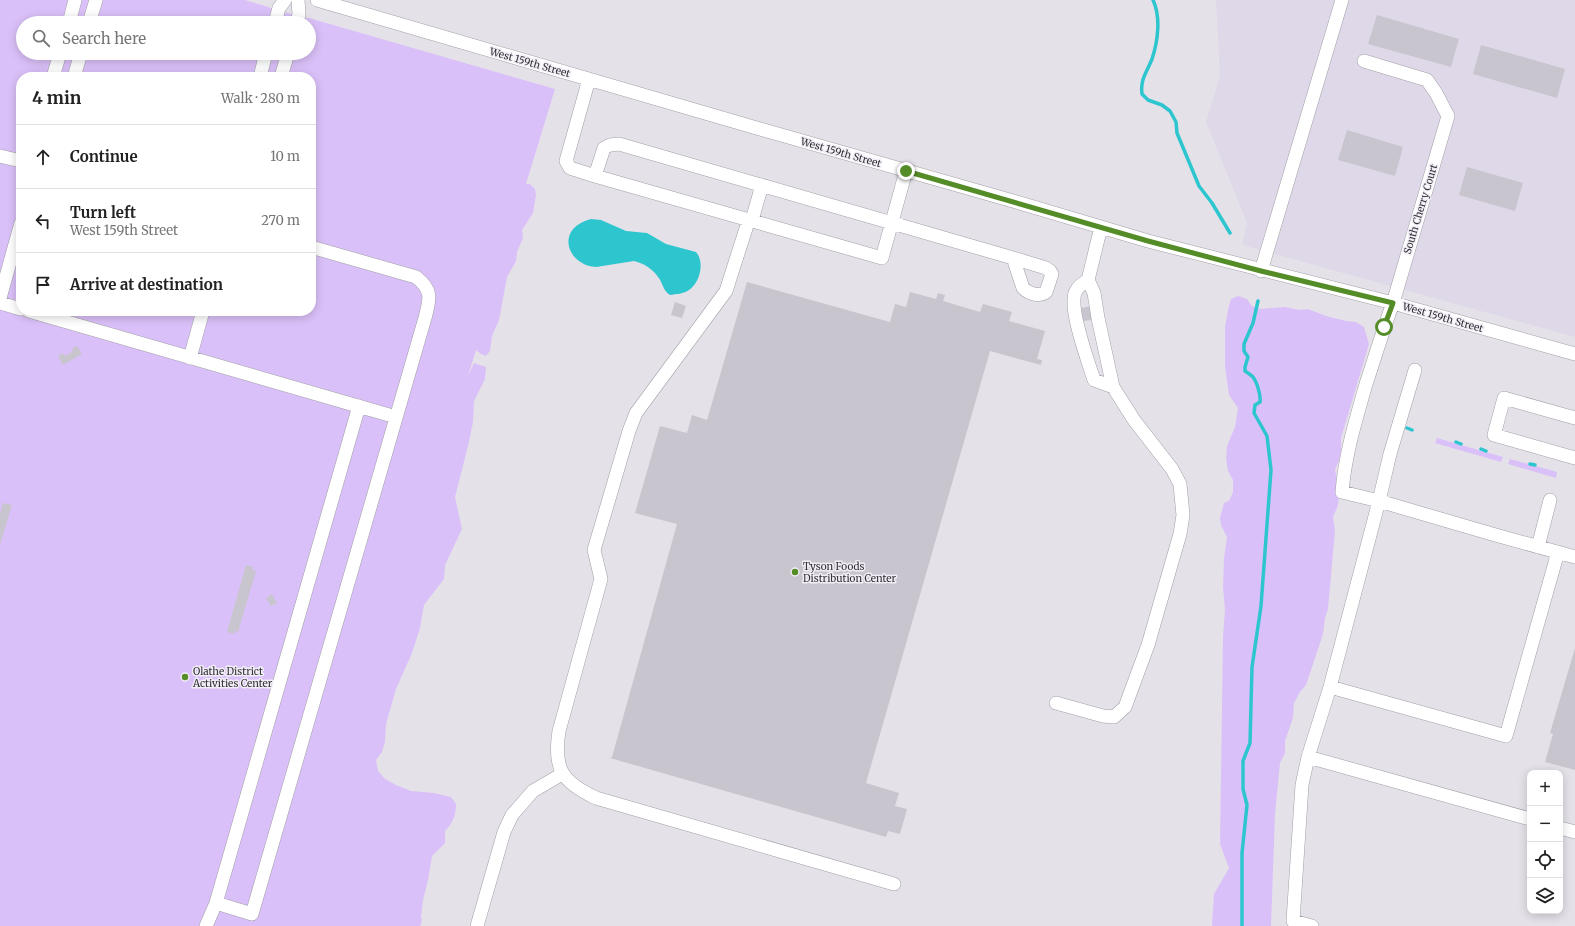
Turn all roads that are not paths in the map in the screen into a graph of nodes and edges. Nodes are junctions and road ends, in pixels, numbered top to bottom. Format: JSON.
{"nodes":[{"id":1,"x":75,"y":0,"type":"edge"},
{"id":2,"x":96,"y":0,"type":"edge"},
{"id":3,"x":285,"y":0,"type":"edge"},
{"id":4,"x":298,"y":0,"type":"edge"},
{"id":5,"x":317,"y":0,"type":"edge"},
{"id":6,"x":1342,"y":0,"type":"edge"},
{"id":7,"x":71,"y":16,"type":"edge"},
{"id":8,"x":91,"y":16,"type":"edge"},
{"id":9,"x":277,"y":16,"type":"edge"},
{"id":10,"x":299,"y":16,"type":"edge"},
{"id":11,"x":58,"y":60,"type":"edge"},
{"id":12,"x":79,"y":60,"type":"edge"},
{"id":13,"x":264,"y":60,"type":"edge"},
{"id":14,"x":286,"y":60,"type":"edge"},
{"id":15,"x":1364,"y":61,"type":"dead end"},
{"id":16,"x":55,"y":72,"type":"edge"},
{"id":17,"x":75,"y":72,"type":"edge"},
{"id":18,"x":261,"y":72,"type":"edge"},
{"id":19,"x":282,"y":72,"type":"edge"},
{"id":20,"x":589,"y":79,"type":"junction"},
{"id":21,"x":0,"y":156,"type":"edge"},
{"id":22,"x":16,"y":160,"type":"edge"},
{"id":23,"x":906,"y":171,"type":"junction"},
{"id":24,"x":595,"y":176,"type":"junction"},
{"id":25,"x":762,"y":185,"type":"junction"},
{"id":26,"x":750,"y":220,"type":"junction"},
{"id":27,"x":892,"y":223,"type":"junction"},
{"id":28,"x":1101,"y":227,"type":"junction"},
{"id":29,"x":16,"y":242,"type":"edge"},
{"id":30,"x":316,"y":248,"type":"edge"},
{"id":31,"x":1013,"y":258,"type":"dead end"},
{"id":32,"x":1261,"y":271,"type":"junction"},
{"id":33,"x":1088,"y":280,"type":"junction"},
{"id":34,"x":0,"y":298,"type":"edge"},
{"id":35,"x":0,"y":303,"type":"edge"},
{"id":36,"x":1393,"y":303,"type":"junction"},
{"id":37,"x":16,"y":308,"type":"edge"},
{"id":38,"x":46,"y":316,"type":"edge"},
{"id":39,"x":202,"y":316,"type":"edge"},
{"id":40,"x":1575,"y":354,"type":"edge"},
{"id":41,"x":190,"y":358,"type":"junction"},
{"id":42,"x":1415,"y":370,"type":"dead end"},
{"id":43,"x":1113,"y":386,"type":"junction"},
{"id":44,"x":360,"y":406,"type":"junction"},
{"id":45,"x":396,"y":417,"type":"junction"},
{"id":46,"x":1575,"y":418,"type":"edge"},
{"id":47,"x":1575,"y":458,"type":"edge"},
{"id":48,"x":1550,"y":500,"type":"dead end"},
{"id":49,"x":1379,"y":501,"type":"junction"},
{"id":50,"x":1538,"y":547,"type":"junction"},
{"id":51,"x":1558,"y":552,"type":"junction"},
{"id":52,"x":1575,"y":557,"type":"edge"},
{"id":53,"x":1330,"y":687,"type":"junction"},
{"id":54,"x":1056,"y":703,"type":"dead end"},
{"id":55,"x":1308,"y":757,"type":"junction"},
{"id":56,"x":562,"y":774,"type":"junction"},
{"id":57,"x":1527,"y":818,"type":"edge"},
{"id":58,"x":1563,"y":829,"type":"edge"},
{"id":59,"x":1575,"y":832,"type":"edge"},
{"id":60,"x":894,"y":884,"type":"dead end"},
{"id":61,"x":216,"y":903,"type":"junction"},
{"id":62,"x":206,"y":926,"type":"edge"},
{"id":63,"x":477,"y":926,"type":"edge"},
{"id":64,"x":1312,"y":926,"type":"edge"}],
"edges":[{"from":1,"to":7,"type":"street"},
{"from":2,"to":8,"type":"street"},
{"from":3,"to":9,"type":"street"},
{"from":4,"to":10,"type":"street"},
{"from":5,"to":20,"type":"street","name":"West 159th Street"},
{"from":6,"to":32,"type":"street"},
{"from":11,"to":16,"type":"street"},
{"from":12,"to":17,"type":"street"},
{"from":13,"to":18,"type":"street"},
{"from":14,"to":19,"type":"street"},
{"from":15,"to":36,"type":"street","name":"South Cherry Court"},
{"from":20,"to":23,"type":"street","name":"West 159th Street"},
{"from":20,"to":24,"type":"street"},
{"from":21,"to":22,"type":"street"},
{"from":23,"to":27,"type":"street"},
{"from":23,"to":28,"type":"street","name":"West 159th Street"},
{"from":24,"to":25,"type":"street"},
{"from":24,"to":26,"type":"street"},
{"from":25,"to":26,"type":"street"},
{"from":25,"to":27,"type":"street"},
{"from":26,"to":27,"type":"street"},
{"from":26,"to":56,"type":"street"},
{"from":27,"to":31,"type":"street"},
{"from":28,"to":32,"type":"street","name":"West 159th Street"},
{"from":28,"to":33,"type":"street"},
{"from":29,"to":34,"type":"street"},
{"from":30,"to":45,"type":"street"},
{"from":32,"to":36,"type":"street","name":"West 159th Street"},
{"from":33,"to":43,"type":"street"},
{"from":33,"to":43,"type":"street"},
{"from":35,"to":37,"type":"street"},
{"from":36,"to":40,"type":"street","name":"West 159th Street"},
{"from":36,"to":49,"type":"street","name":"South Cherry Court"},
{"from":38,"to":41,"type":"street"},
{"from":39,"to":41,"type":"street"},
{"from":41,"to":44,"type":"street"},
{"from":42,"to":49,"type":"street"},
{"from":43,"to":54,"type":"street"},
{"from":44,"to":45,"type":"street"},
{"from":44,"to":61,"type":"street"},
{"from":45,"to":61,"type":"street"},
{"from":46,"to":47,"type":"street"},
{"from":48,"to":50,"type":"street"},
{"from":49,"to":50,"type":"street"},
{"from":49,"to":53,"type":"street"},
{"from":50,"to":51,"type":"street"},
{"from":51,"to":52,"type":"street"},
{"from":51,"to":53,"type":"street"},
{"from":53,"to":55,"type":"street"},
{"from":55,"to":57,"type":"street"},
{"from":55,"to":64,"type":"street"},
{"from":56,"to":60,"type":"street"},
{"from":56,"to":63,"type":"street"},
{"from":58,"to":59,"type":"street"},
{"from":61,"to":62,"type":"street"}]}
